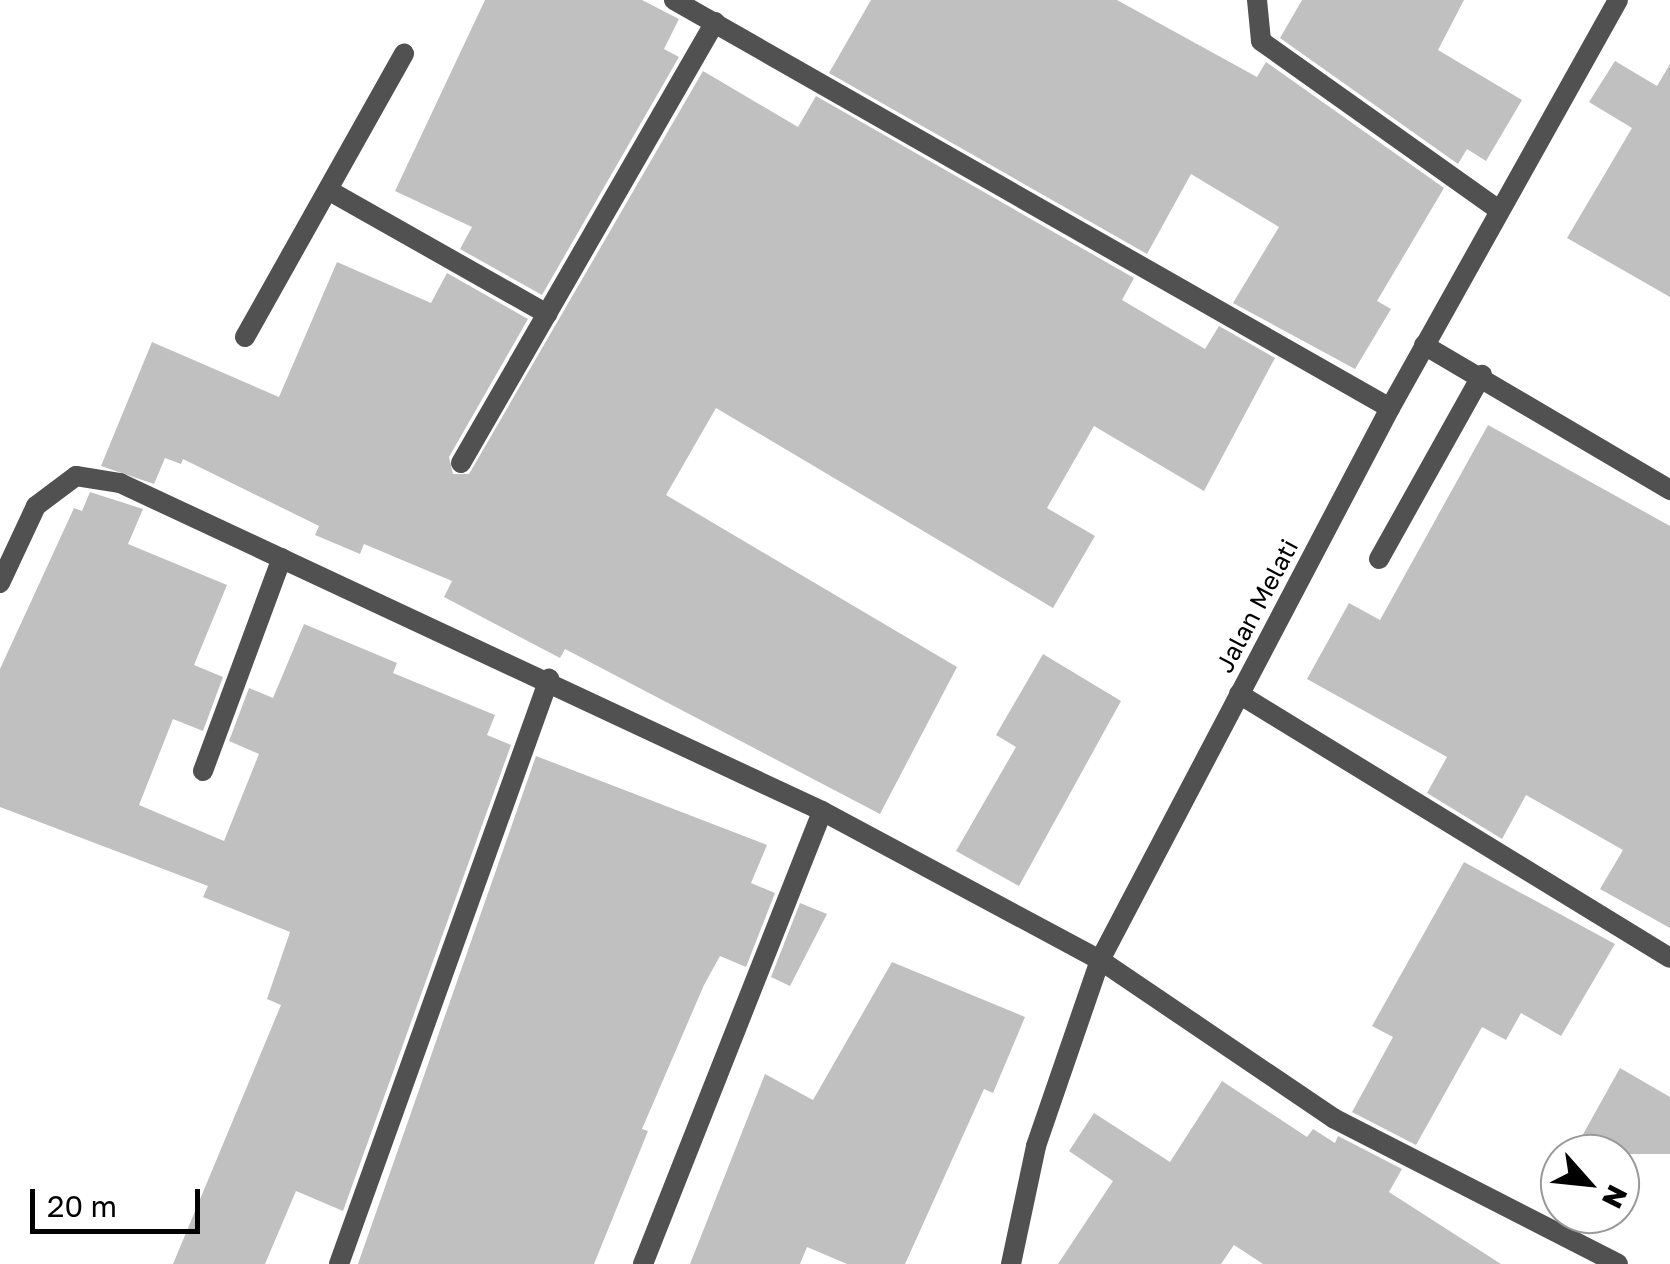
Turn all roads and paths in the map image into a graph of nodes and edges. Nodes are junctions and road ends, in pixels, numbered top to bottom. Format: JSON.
{"nodes":[{"id":1,"x":674,"y":0,"type":"edge"},
{"id":2,"x":1257,"y":0,"type":"edge"},
{"id":3,"x":1618,"y":0,"type":"edge"},
{"id":4,"x":714,"y":22,"type":"junction"},
{"id":5,"x":404,"y":54,"type":"dead end"},
{"id":6,"x":328,"y":190,"type":"junction"},
{"id":7,"x":1500,"y":210,"type":"junction"},
{"id":8,"x":547,"y":314,"type":"junction"},
{"id":9,"x":245,"y":338,"type":"dead end"},
{"id":10,"x":1424,"y":346,"type":"junction"},
{"id":11,"x":1482,"y":375,"type":"junction"},
{"id":12,"x":1390,"y":408,"type":"junction"},
{"id":13,"x":461,"y":464,"type":"dead end"},
{"id":14,"x":1670,"y":490,"type":"edge"},
{"id":15,"x":282,"y":558,"type":"junction"},
{"id":16,"x":1379,"y":559,"type":"dead end"},
{"id":17,"x":0,"y":583,"type":"edge"},
{"id":18,"x":549,"y":679,"type":"junction"},
{"id":19,"x":1239,"y":694,"type":"junction"},
{"id":20,"x":202,"y":771,"type":"dead end"},
{"id":21,"x":822,"y":811,"type":"junction"},
{"id":22,"x":1670,"y":958,"type":"edge"},
{"id":23,"x":1100,"y":960,"type":"junction"},
{"id":24,"x":339,"y":1264,"type":"edge"},
{"id":25,"x":643,"y":1264,"type":"edge"},
{"id":26,"x":1011,"y":1264,"type":"edge"},
{"id":27,"x":1618,"y":1264,"type":"edge"}],
"edges":[{"from":1,"to":4,"type":"street"},
{"from":2,"to":7,"type":"street"},
{"from":3,"to":7,"type":"street","name":"Jalan Melati"},
{"from":4,"to":8,"type":"street"},
{"from":4,"to":12,"type":"street"},
{"from":5,"to":6,"type":"street"},
{"from":6,"to":8,"type":"street"},
{"from":6,"to":9,"type":"street"},
{"from":7,"to":10,"type":"street","name":"Jalan Melati"},
{"from":8,"to":13,"type":"street"},
{"from":10,"to":11,"type":"street"},
{"from":10,"to":12,"type":"street","name":"Jalan Melati"},
{"from":11,"to":14,"type":"street"},
{"from":11,"to":16,"type":"street"},
{"from":12,"to":19,"type":"street","name":"Jalan Melati"},
{"from":15,"to":17,"type":"street"},
{"from":15,"to":18,"type":"street"},
{"from":15,"to":20,"type":"street"},
{"from":18,"to":21,"type":"street"},
{"from":18,"to":24,"type":"street"},
{"from":19,"to":22,"type":"street"},
{"from":19,"to":23,"type":"street","name":"Jalan Melati"},
{"from":21,"to":23,"type":"street"},
{"from":21,"to":25,"type":"street"},
{"from":23,"to":26,"type":"street","name":"Jalan Melati"},
{"from":23,"to":27,"type":"street"}]}
